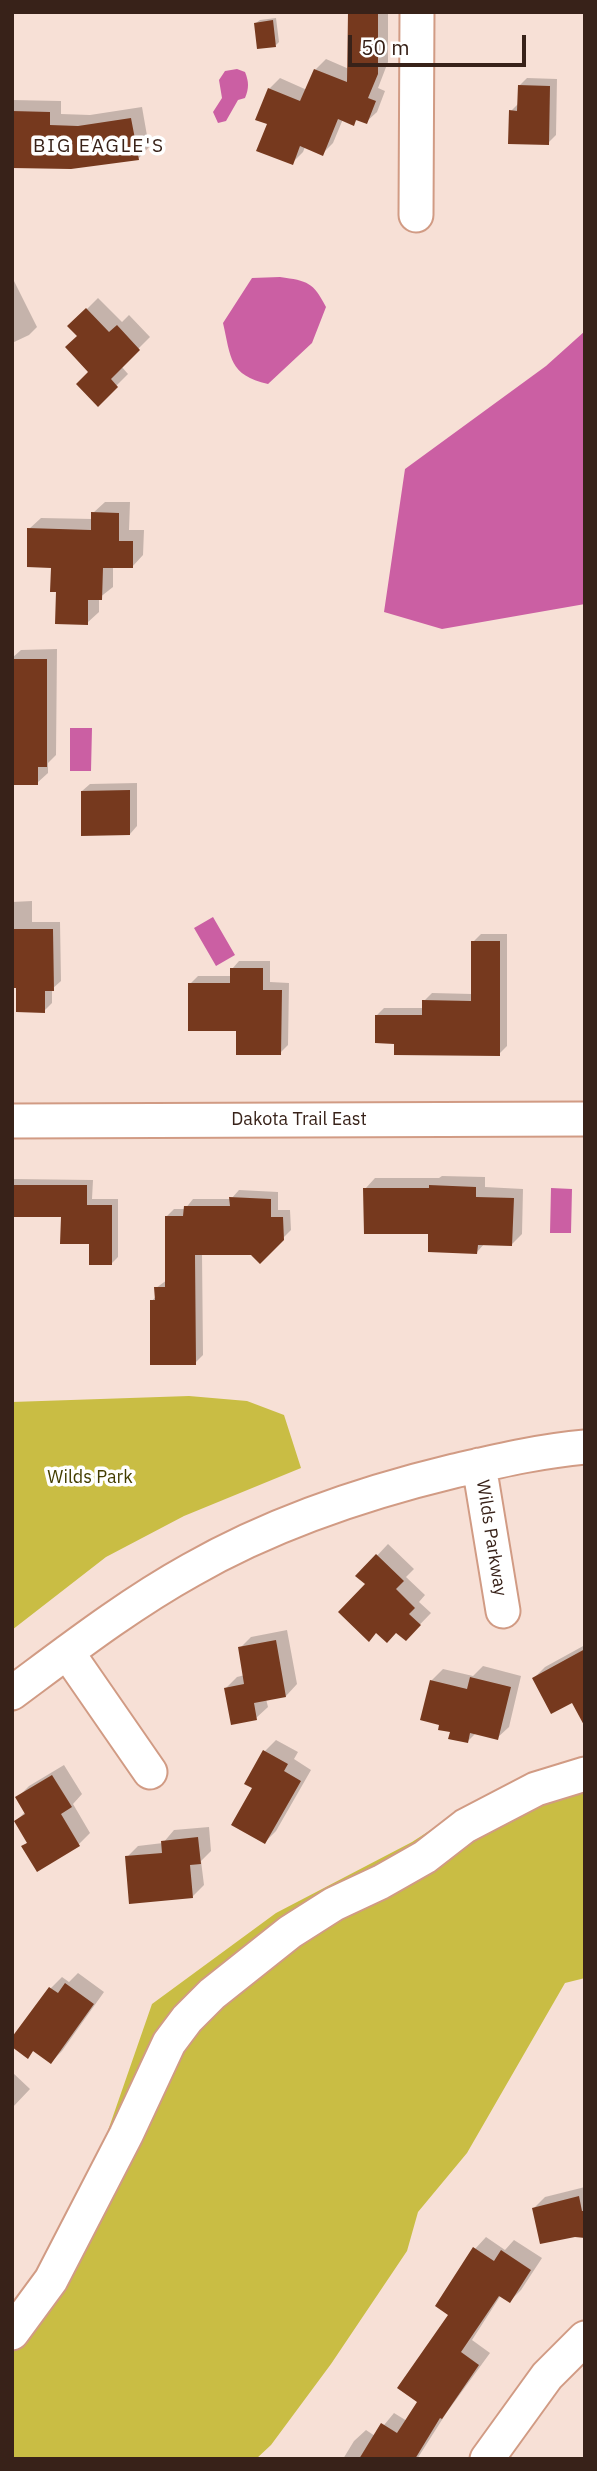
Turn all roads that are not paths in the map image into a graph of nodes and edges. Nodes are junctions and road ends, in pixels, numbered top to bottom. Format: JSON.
{"nodes":[{"id":1,"x":416,"y":12,"type":"edge"},
{"id":2,"x":416,"y":215,"type":"dead end"},
{"id":3,"x":585,"y":1119,"type":"edge"},
{"id":4,"x":12,"y":1121,"type":"edge"},
{"id":5,"x":585,"y":1447,"type":"edge"},
{"id":6,"x":479,"y":1465,"type":"junction"},
{"id":7,"x":503,"y":1611,"type":"dead end"},
{"id":8,"x":67,"y":1652,"type":"junction"},
{"id":9,"x":12,"y":1693,"type":"edge"},
{"id":10,"x":150,"y":1772,"type":"dead end"},
{"id":11,"x":585,"y":1774,"type":"edge"},
{"id":12,"x":12,"y":2333,"type":"edge"},
{"id":13,"x":585,"y":2338,"type":"edge"},
{"id":14,"x":487,"y":2459,"type":"edge"}],
"edges":[{"from":1,"to":2,"type":"street"},
{"from":3,"to":4,"type":"street","name":"Dakota Trail East"},
{"from":5,"to":6,"type":"street"},
{"from":6,"to":7,"type":"street","name":"Wilds Parkway"},
{"from":6,"to":8,"type":"street"},
{"from":8,"to":9,"type":"street"},
{"from":8,"to":10,"type":"street"},
{"from":11,"to":12,"type":"street"},
{"from":13,"to":14,"type":"street"}]}
